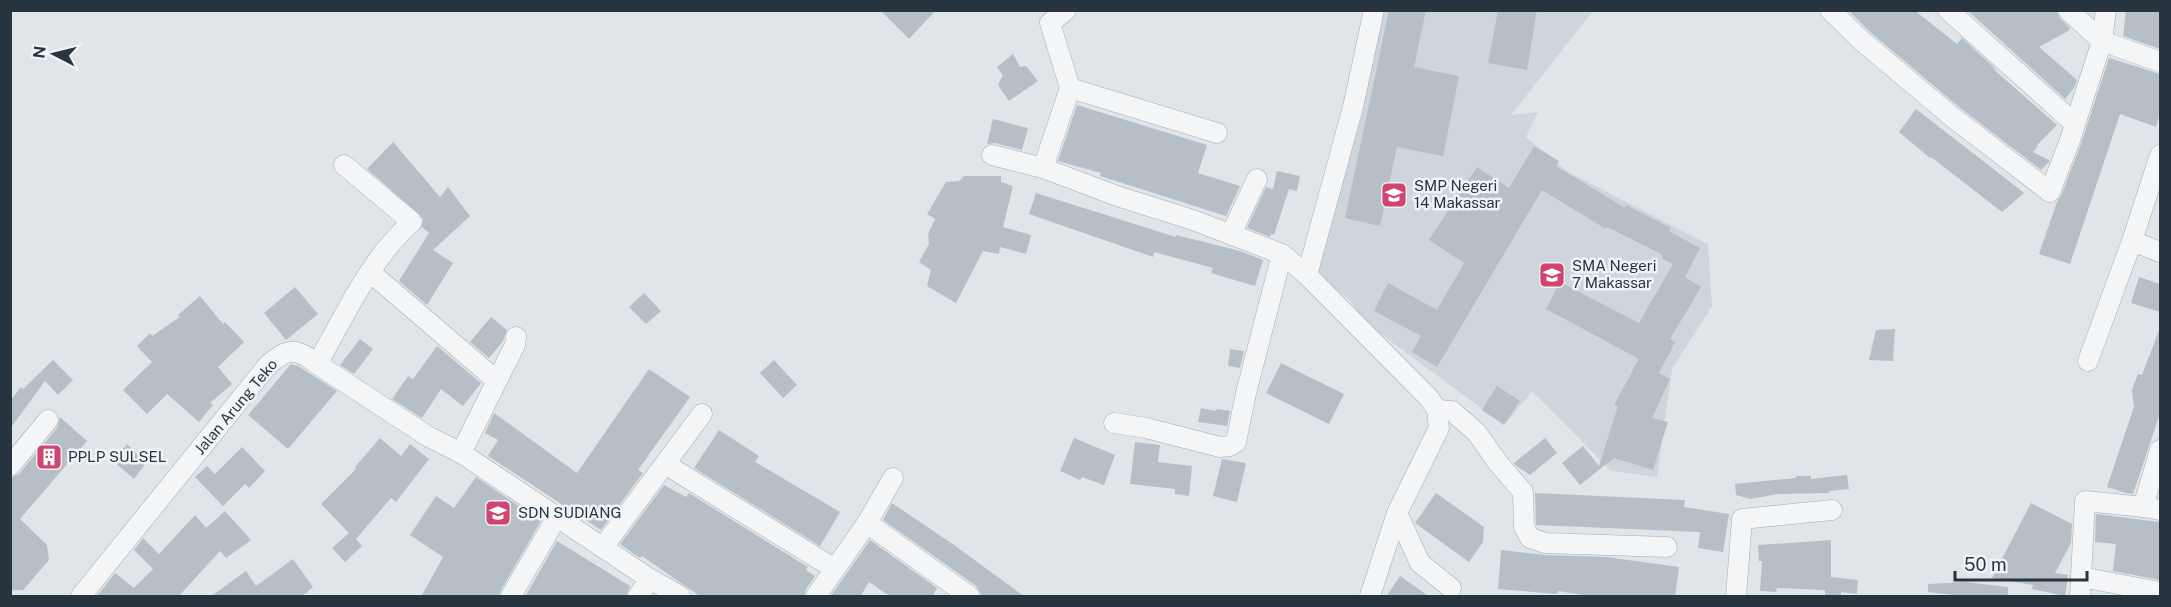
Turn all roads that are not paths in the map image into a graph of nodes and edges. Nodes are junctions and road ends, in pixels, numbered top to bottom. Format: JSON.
{"nodes":[{"id":1,"x":1066,"y":10,"type":"edge"},
{"id":2,"x":1374,"y":10,"type":"edge"},
{"id":3,"x":1830,"y":10,"type":"edge"},
{"id":4,"x":1948,"y":10,"type":"edge"},
{"id":5,"x":2068,"y":10,"type":"edge"},
{"id":6,"x":2106,"y":10,"type":"edge"},
{"id":7,"x":2102,"y":41,"type":"junction"},
{"id":8,"x":2160,"y":62,"type":"edge"},
{"id":9,"x":1070,"y":88,"type":"junction"},
{"id":10,"x":2074,"y":123,"type":"junction"},
{"id":11,"x":1217,"y":133,"type":"dead end"},
{"id":12,"x":992,"y":155,"type":"dead end"},
{"id":13,"x":2160,"y":155,"type":"edge"},
{"id":14,"x":344,"y":165,"type":"dead end"},
{"id":15,"x":1042,"y":168,"type":"junction"},
{"id":16,"x":1257,"y":179,"type":"dead end"},
{"id":17,"x":1231,"y":234,"type":"junction"},
{"id":18,"x":2132,"y":241,"type":"junction"},
{"id":19,"x":2160,"y":252,"type":"edge"},
{"id":20,"x":1282,"y":254,"type":"junction"},
{"id":21,"x":370,"y":272,"type":"junction"},
{"id":22,"x":1307,"y":275,"type":"junction"},
{"id":23,"x":516,"y":337,"type":"dead end"},
{"id":24,"x":2088,"y":361,"type":"dead end"},
{"id":25,"x":317,"y":364,"type":"junction"},
{"id":26,"x":496,"y":380,"type":"junction"},
{"id":27,"x":1437,"y":410,"type":"junction"},
{"id":28,"x":702,"y":414,"type":"dead end"},
{"id":29,"x":48,"y":420,"type":"dead end"},
{"id":30,"x":1114,"y":423,"type":"dead end"},
{"id":31,"x":2160,"y":450,"type":"edge"},
{"id":32,"x":460,"y":453,"type":"junction"},
{"id":33,"x":666,"y":464,"type":"junction"},
{"id":34,"x":10,"y":466,"type":"edge"},
{"id":35,"x":893,"y":478,"type":"dead end"},
{"id":36,"x":2152,"y":509,"type":"edge"},
{"id":37,"x":1832,"y":510,"type":"dead end"},
{"id":38,"x":1397,"y":513,"type":"junction"},
{"id":39,"x":557,"y":517,"type":"junction"},
{"id":40,"x":867,"y":523,"type":"junction"},
{"id":41,"x":603,"y":547,"type":"junction"},
{"id":42,"x":1667,"y":547,"type":"dead end"},
{"id":43,"x":835,"y":569,"type":"junction"},
{"id":44,"x":650,"y":579,"type":"junction"},
{"id":45,"x":2081,"y":587,"type":"edge"},
{"id":46,"x":1451,"y":588,"type":"dead end"},
{"id":47,"x":2123,"y":591,"type":"edge"},
{"id":48,"x":2160,"y":592,"type":"edge"},
{"id":49,"x":81,"y":596,"type":"edge"},
{"id":50,"x":511,"y":597,"type":"edge"},
{"id":51,"x":638,"y":597,"type":"edge"},
{"id":52,"x":680,"y":597,"type":"edge"},
{"id":53,"x":816,"y":597,"type":"edge"},
{"id":54,"x":969,"y":597,"type":"edge"},
{"id":55,"x":1370,"y":597,"type":"edge"},
{"id":56,"x":1736,"y":597,"type":"edge"}],
"edges":[{"from":1,"to":9,"type":"street"},
{"from":2,"to":22,"type":"street"},
{"from":3,"to":10,"type":"street"},
{"from":4,"to":10,"type":"street"},
{"from":5,"to":7,"type":"street"},
{"from":6,"to":7,"type":"street"},
{"from":7,"to":8,"type":"street"},
{"from":7,"to":10,"type":"street"},
{"from":9,"to":11,"type":"street"},
{"from":9,"to":15,"type":"street"},
{"from":12,"to":15,"type":"street"},
{"from":13,"to":18,"type":"street"},
{"from":14,"to":21,"type":"street"},
{"from":15,"to":17,"type":"street"},
{"from":16,"to":17,"type":"street"},
{"from":17,"to":20,"type":"street"},
{"from":18,"to":19,"type":"street"},
{"from":18,"to":24,"type":"street"},
{"from":20,"to":22,"type":"street"},
{"from":20,"to":30,"type":"street"},
{"from":21,"to":25,"type":"street"},
{"from":21,"to":26,"type":"street"},
{"from":22,"to":27,"type":"street"},
{"from":23,"to":26,"type":"street"},
{"from":25,"to":32,"type":"street"},
{"from":25,"to":49,"type":"street","name":"Jalan Arung Teko"},
{"from":26,"to":32,"type":"street"},
{"from":27,"to":38,"type":"street"},
{"from":27,"to":42,"type":"street"},
{"from":28,"to":33,"type":"street"},
{"from":29,"to":34,"type":"street"},
{"from":31,"to":36,"type":"street"},
{"from":32,"to":39,"type":"street"},
{"from":33,"to":41,"type":"street"},
{"from":33,"to":43,"type":"street"},
{"from":35,"to":40,"type":"street"},
{"from":36,"to":45,"type":"street"},
{"from":37,"to":56,"type":"street"},
{"from":38,"to":46,"type":"street"},
{"from":38,"to":55,"type":"street"},
{"from":39,"to":41,"type":"street"},
{"from":39,"to":50,"type":"street"},
{"from":40,"to":43,"type":"street"},
{"from":40,"to":54,"type":"street"},
{"from":41,"to":44,"type":"street"},
{"from":43,"to":53,"type":"street"},
{"from":44,"to":51,"type":"street"},
{"from":44,"to":52,"type":"street"},
{"from":45,"to":47,"type":"street"},
{"from":47,"to":48,"type":"street"}]}
